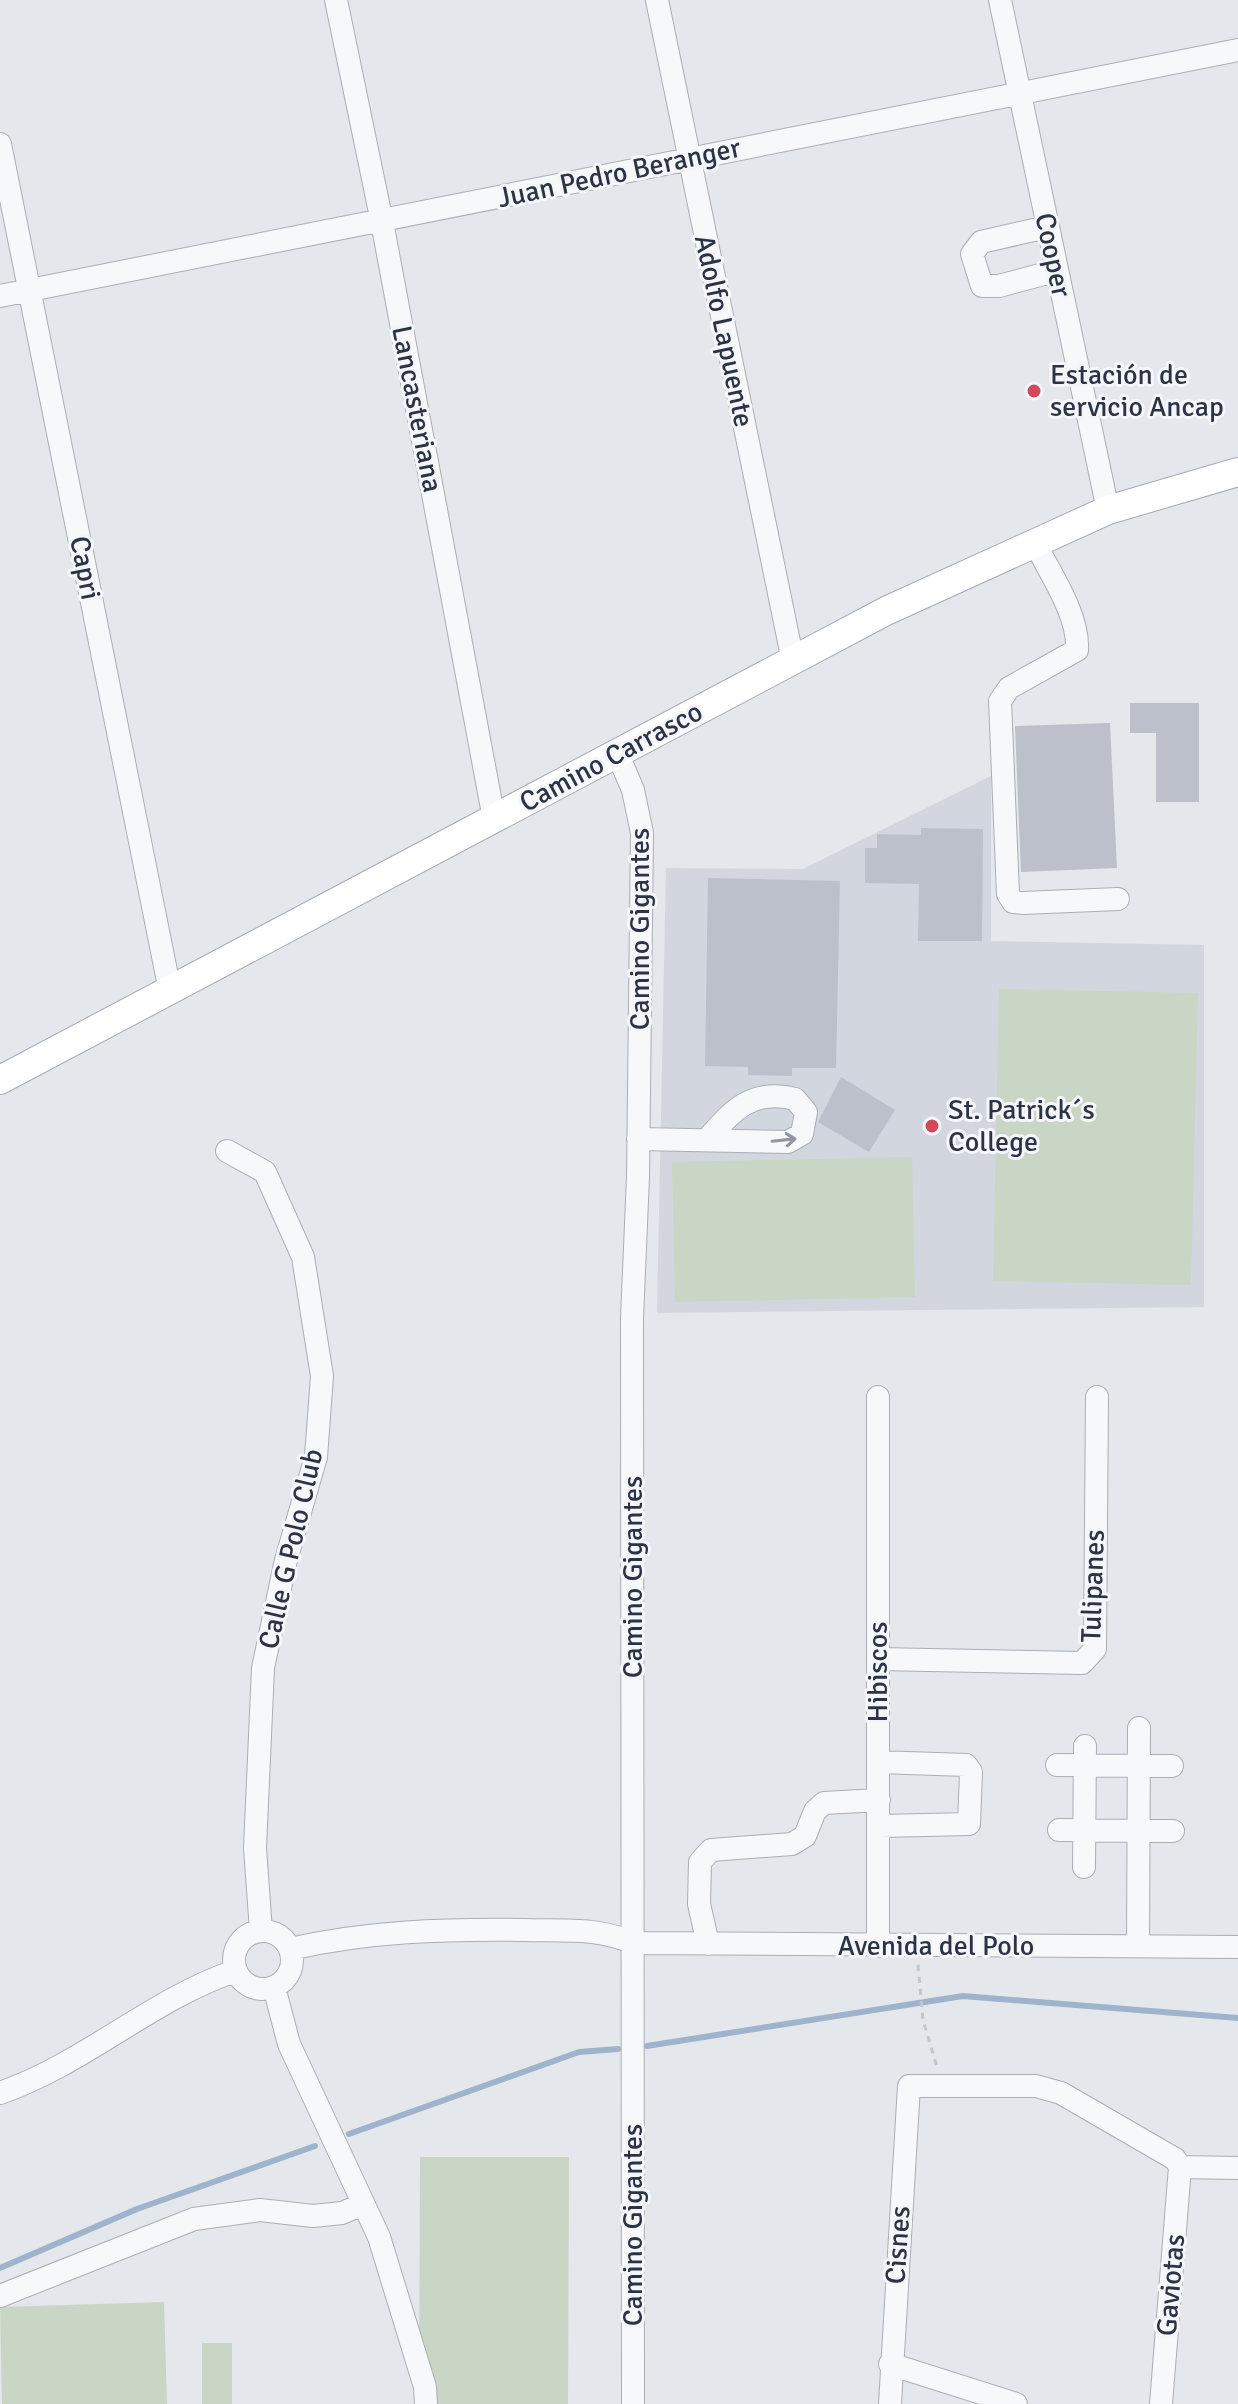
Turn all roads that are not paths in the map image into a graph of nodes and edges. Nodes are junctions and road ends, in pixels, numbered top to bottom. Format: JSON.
{"nodes":[{"id":1,"x":336,"y":0,"type":"edge"},
{"id":2,"x":657,"y":0,"type":"edge"},
{"id":3,"x":1000,"y":0,"type":"edge"},
{"id":4,"x":1238,"y":50,"type":"edge"},
{"id":5,"x":1019,"y":91,"type":"junction"},
{"id":6,"x":0,"y":144,"type":"edge"},
{"id":7,"x":688,"y":159,"type":"junction"},
{"id":8,"x":382,"y":222,"type":"junction"},
{"id":9,"x":1047,"y":227,"type":"junction"},
{"id":10,"x":1055,"y":271,"type":"junction"},
{"id":11,"x":29,"y":290,"type":"junction"},
{"id":12,"x":0,"y":296,"type":"edge"},
{"id":13,"x":1238,"y":472,"type":"edge"},
{"id":14,"x":1108,"y":510,"type":"junction"},
{"id":15,"x":1034,"y":541,"type":"junction"},
{"id":16,"x":793,"y":661,"type":"junction"},
{"id":17,"x":618,"y":755,"type":"junction"},
{"id":18,"x":494,"y":819,"type":"junction"},
{"id":19,"x":1118,"y":899,"type":"dead end"},
{"id":20,"x":170,"y":991,"type":"junction"},
{"id":21,"x":0,"y":1080,"type":"edge"},
{"id":22,"x":638,"y":1139,"type":"junction"},
{"id":23,"x":707,"y":1140,"type":"dead end"},
{"id":24,"x":227,"y":1151,"type":"dead end"},
{"id":25,"x":878,"y":1397,"type":"dead end"},
{"id":26,"x":1097,"y":1397,"type":"dead end"},
{"id":27,"x":878,"y":1659,"type":"junction"},
{"id":28,"x":1139,"y":1728,"type":"dead end"},
{"id":29,"x":1085,"y":1756,"type":"junction"},
{"id":30,"x":878,"y":1762,"type":"junction"},
{"id":31,"x":1057,"y":1765,"type":"dead end"},
{"id":32,"x":1139,"y":1766,"type":"junction"},
{"id":33,"x":1172,"y":1766,"type":"dead end"},
{"id":34,"x":879,"y":1800,"type":"junction"},
{"id":35,"x":880,"y":1826,"type":"junction"},
{"id":36,"x":1059,"y":1830,"type":"dead end"},
{"id":37,"x":1084,"y":1830,"type":"junction"},
{"id":38,"x":1139,"y":1831,"type":"junction"},
{"id":39,"x":1173,"y":1831,"type":"dead end"},
{"id":40,"x":1084,"y":1867,"type":"dead end"},
{"id":41,"x":261,"y":1931,"type":"junction"},
{"id":42,"x":634,"y":1943,"type":"junction"},
{"id":43,"x":708,"y":1944,"type":"junction"},
{"id":44,"x":1138,"y":1945,"type":"junction"},
{"id":45,"x":878,"y":1946,"type":"junction"},
{"id":46,"x":1238,"y":1947,"type":"edge"},
{"id":47,"x":290,"y":1949,"type":"junction"},
{"id":48,"x":235,"y":1971,"type":"junction"},
{"id":49,"x":274,"y":1987,"type":"junction"},
{"id":50,"x":0,"y":2093,"type":"edge"},
{"id":51,"x":1180,"y":2167,"type":"junction"},
{"id":52,"x":1238,"y":2168,"type":"edge"},
{"id":53,"x":363,"y":2204,"type":"junction"},
{"id":54,"x":0,"y":2296,"type":"edge"},
{"id":55,"x":890,"y":2364,"type":"junction"},
{"id":56,"x":426,"y":2404,"type":"edge"},
{"id":57,"x":633,"y":2404,"type":"edge"},
{"id":58,"x":890,"y":2404,"type":"edge"},
{"id":59,"x":1016,"y":2404,"type":"edge"},
{"id":60,"x":1161,"y":2404,"type":"edge"}],
"edges":[{"from":1,"to":8,"type":"street","name":"Lancasteriana"},
{"from":2,"to":7,"type":"street","name":"Adolfo Lapuente"},
{"from":3,"to":5,"type":"street","name":"Cooper"},
{"from":4,"to":5,"type":"street","name":"Juan Pedro Beranger"},
{"from":5,"to":7,"type":"street","name":"Juan Pedro Beranger"},
{"from":5,"to":9,"type":"street","name":"Cooper"},
{"from":6,"to":11,"type":"street","name":"Capri"},
{"from":7,"to":8,"type":"street","name":"Juan Pedro Beranger"},
{"from":7,"to":16,"type":"street","name":"Adolfo Lapuente"},
{"from":8,"to":11,"type":"street","name":"Juan Pedro Beranger"},
{"from":8,"to":18,"type":"street","name":"Lancasteriana"},
{"from":9,"to":10,"type":"street","name":"Cooper"},
{"from":9,"to":10,"type":"street"},
{"from":10,"to":14,"type":"street","name":"Cooper"},
{"from":11,"to":12,"type":"street","name":"Juan Pedro Beranger"},
{"from":11,"to":20,"type":"street","name":"Capri"},
{"from":13,"to":14,"type":"main road","name":"Camino Carrasco"},
{"from":14,"to":15,"type":"main road","name":"Camino Carrasco"},
{"from":15,"to":16,"type":"main road","name":"Camino Carrasco"},
{"from":15,"to":19,"type":"street"},
{"from":16,"to":17,"type":"main road","name":"Camino Carrasco"},
{"from":17,"to":18,"type":"main road","name":"Camino Carrasco"},
{"from":17,"to":22,"type":"street","name":"Camino Gigantes"},
{"from":18,"to":20,"type":"main road","name":"Camino Carrasco"},
{"from":20,"to":21,"type":"main road","name":"Camino Carrasco"},
{"from":22,"to":23,"type":"street"},
{"from":22,"to":42,"type":"street","name":"Camino Gigantes"},
{"from":24,"to":41,"type":"street","name":"Calle G Polo Club"},
{"from":25,"to":27,"type":"street","name":"Hibiscos"},
{"from":26,"to":27,"type":"street","name":"Tulipanes"},
{"from":27,"to":30,"type":"street","name":"Hibiscos"},
{"from":28,"to":32,"type":"street"},
{"from":29,"to":31,"type":"street"},
{"from":29,"to":32,"type":"street"},
{"from":29,"to":37,"type":"street"},
{"from":30,"to":34,"type":"street","name":"Hibiscos"},
{"from":30,"to":35,"type":"street"},
{"from":32,"to":33,"type":"street"},
{"from":32,"to":38,"type":"street"},
{"from":34,"to":35,"type":"street","name":"Hibiscos"},
{"from":34,"to":43,"type":"street"},
{"from":35,"to":45,"type":"street","name":"Hibiscos"},
{"from":36,"to":37,"type":"street"},
{"from":37,"to":38,"type":"street"},
{"from":37,"to":40,"type":"street"},
{"from":38,"to":39,"type":"street"},
{"from":38,"to":44,"type":"street"},
{"from":41,"to":47,"type":"street"},
{"from":41,"to":48,"type":"street"},
{"from":42,"to":43,"type":"street","name":"Avenida del Polo"},
{"from":42,"to":47,"type":"street","name":"Avenida del Polo"},
{"from":42,"to":57,"type":"street","name":"Camino Gigantes"},
{"from":43,"to":45,"type":"street","name":"Avenida del Polo"},
{"from":44,"to":45,"type":"street","name":"Avenida del Polo"},
{"from":44,"to":46,"type":"street","name":"Avenida del Polo"},
{"from":47,"to":49,"type":"street"},
{"from":48,"to":49,"type":"street"},
{"from":48,"to":50,"type":"street"},
{"from":49,"to":53,"type":"street"},
{"from":51,"to":52,"type":"street"},
{"from":51,"to":55,"type":"street","name":"Cisnes"},
{"from":51,"to":60,"type":"street","name":"Gaviotas"},
{"from":53,"to":54,"type":"street"},
{"from":53,"to":56,"type":"street"},
{"from":55,"to":58,"type":"street","name":"Cisnes"},
{"from":55,"to":59,"type":"street"}]}
